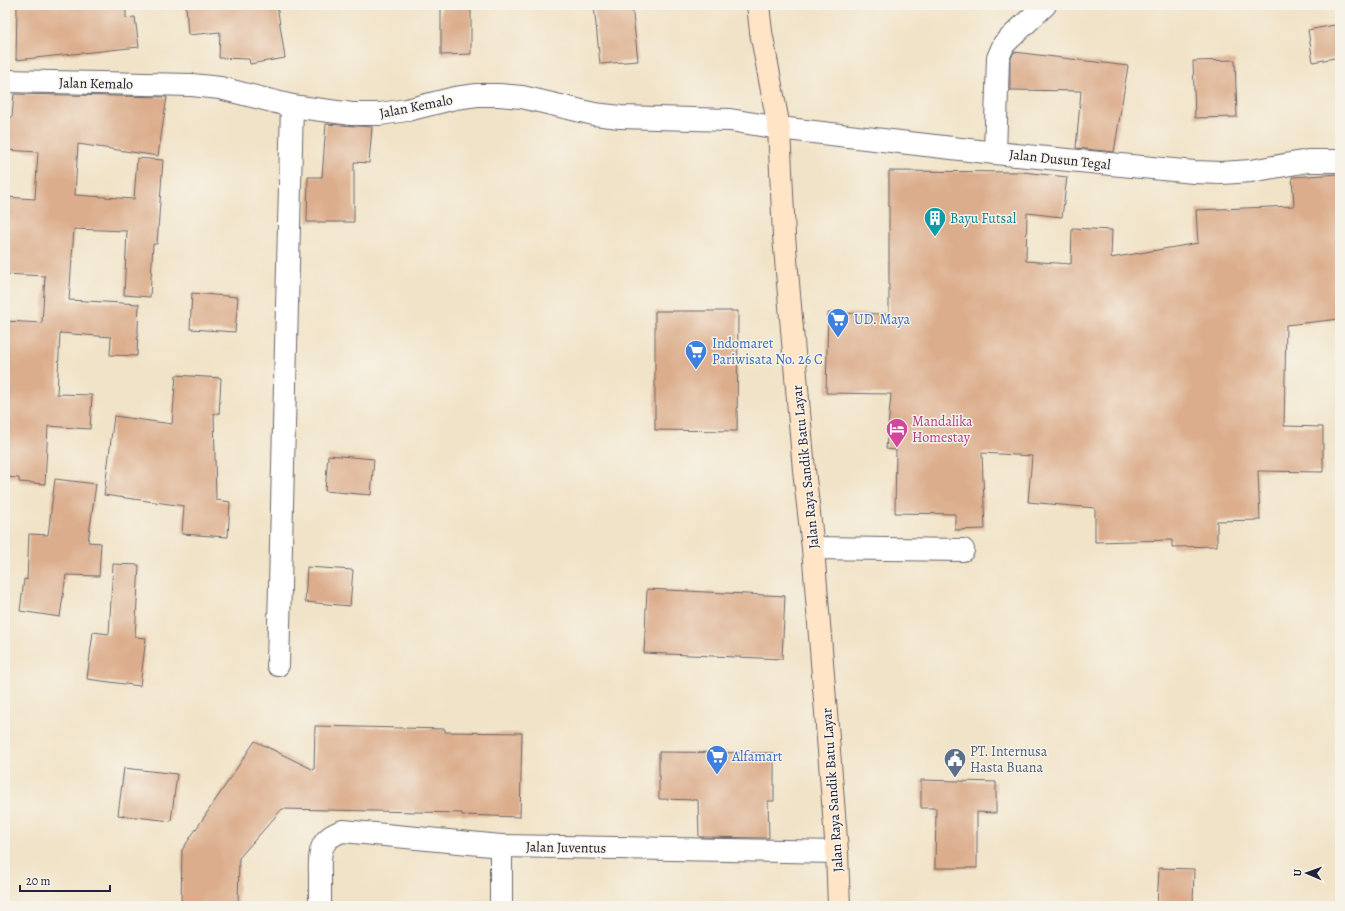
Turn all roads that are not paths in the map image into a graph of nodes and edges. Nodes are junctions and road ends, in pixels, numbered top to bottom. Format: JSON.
{"nodes":[{"id":1,"x":758,"y":5,"type":"edge"},
{"id":2,"x":1045,"y":5,"type":"edge"},
{"id":3,"x":5,"y":81,"type":"edge"},
{"id":4,"x":292,"y":106,"type":"junction"},
{"id":5,"x":779,"y":128,"type":"junction"},
{"id":6,"x":995,"y":153,"type":"junction"},
{"id":7,"x":1340,"y":161,"type":"edge"},
{"id":8,"x":814,"y":548,"type":"junction"},
{"id":9,"x":963,"y":550,"type":"dead end"},
{"id":10,"x":278,"y":665,"type":"dead end"},
{"id":11,"x":500,"y":846,"type":"junction"},
{"id":12,"x":837,"y":852,"type":"junction"},
{"id":13,"x":320,"y":906,"type":"edge"},
{"id":14,"x":501,"y":906,"type":"edge"},
{"id":15,"x":839,"y":906,"type":"edge"}],
"edges":[{"from":1,"to":5,"type":"main road","name":"Jalan Raya Sandik Batu Layar"},
{"from":2,"to":6,"type":"street"},
{"from":3,"to":4,"type":"street","name":"Jalan Kemalo"},
{"from":4,"to":5,"type":"street","name":"Jalan Kemalo"},
{"from":4,"to":10,"type":"street"},
{"from":5,"to":6,"type":"street","name":"Jalan Dusun Tegal"},
{"from":5,"to":8,"type":"main road","name":"Jalan Raya Sandik Batu Layar"},
{"from":6,"to":7,"type":"street","name":"Jalan Dusun Tegal"},
{"from":8,"to":9,"type":"street"},
{"from":8,"to":12,"type":"main road","name":"Jalan Raya Sandik Batu Layar"},
{"from":11,"to":12,"type":"street","name":"Jalan Juventus"},
{"from":11,"to":13,"type":"street","name":"Jalan Juventus"},
{"from":11,"to":14,"type":"street"},
{"from":12,"to":15,"type":"main road","name":"Jalan Raya Sandik Batu Layar"}]}
